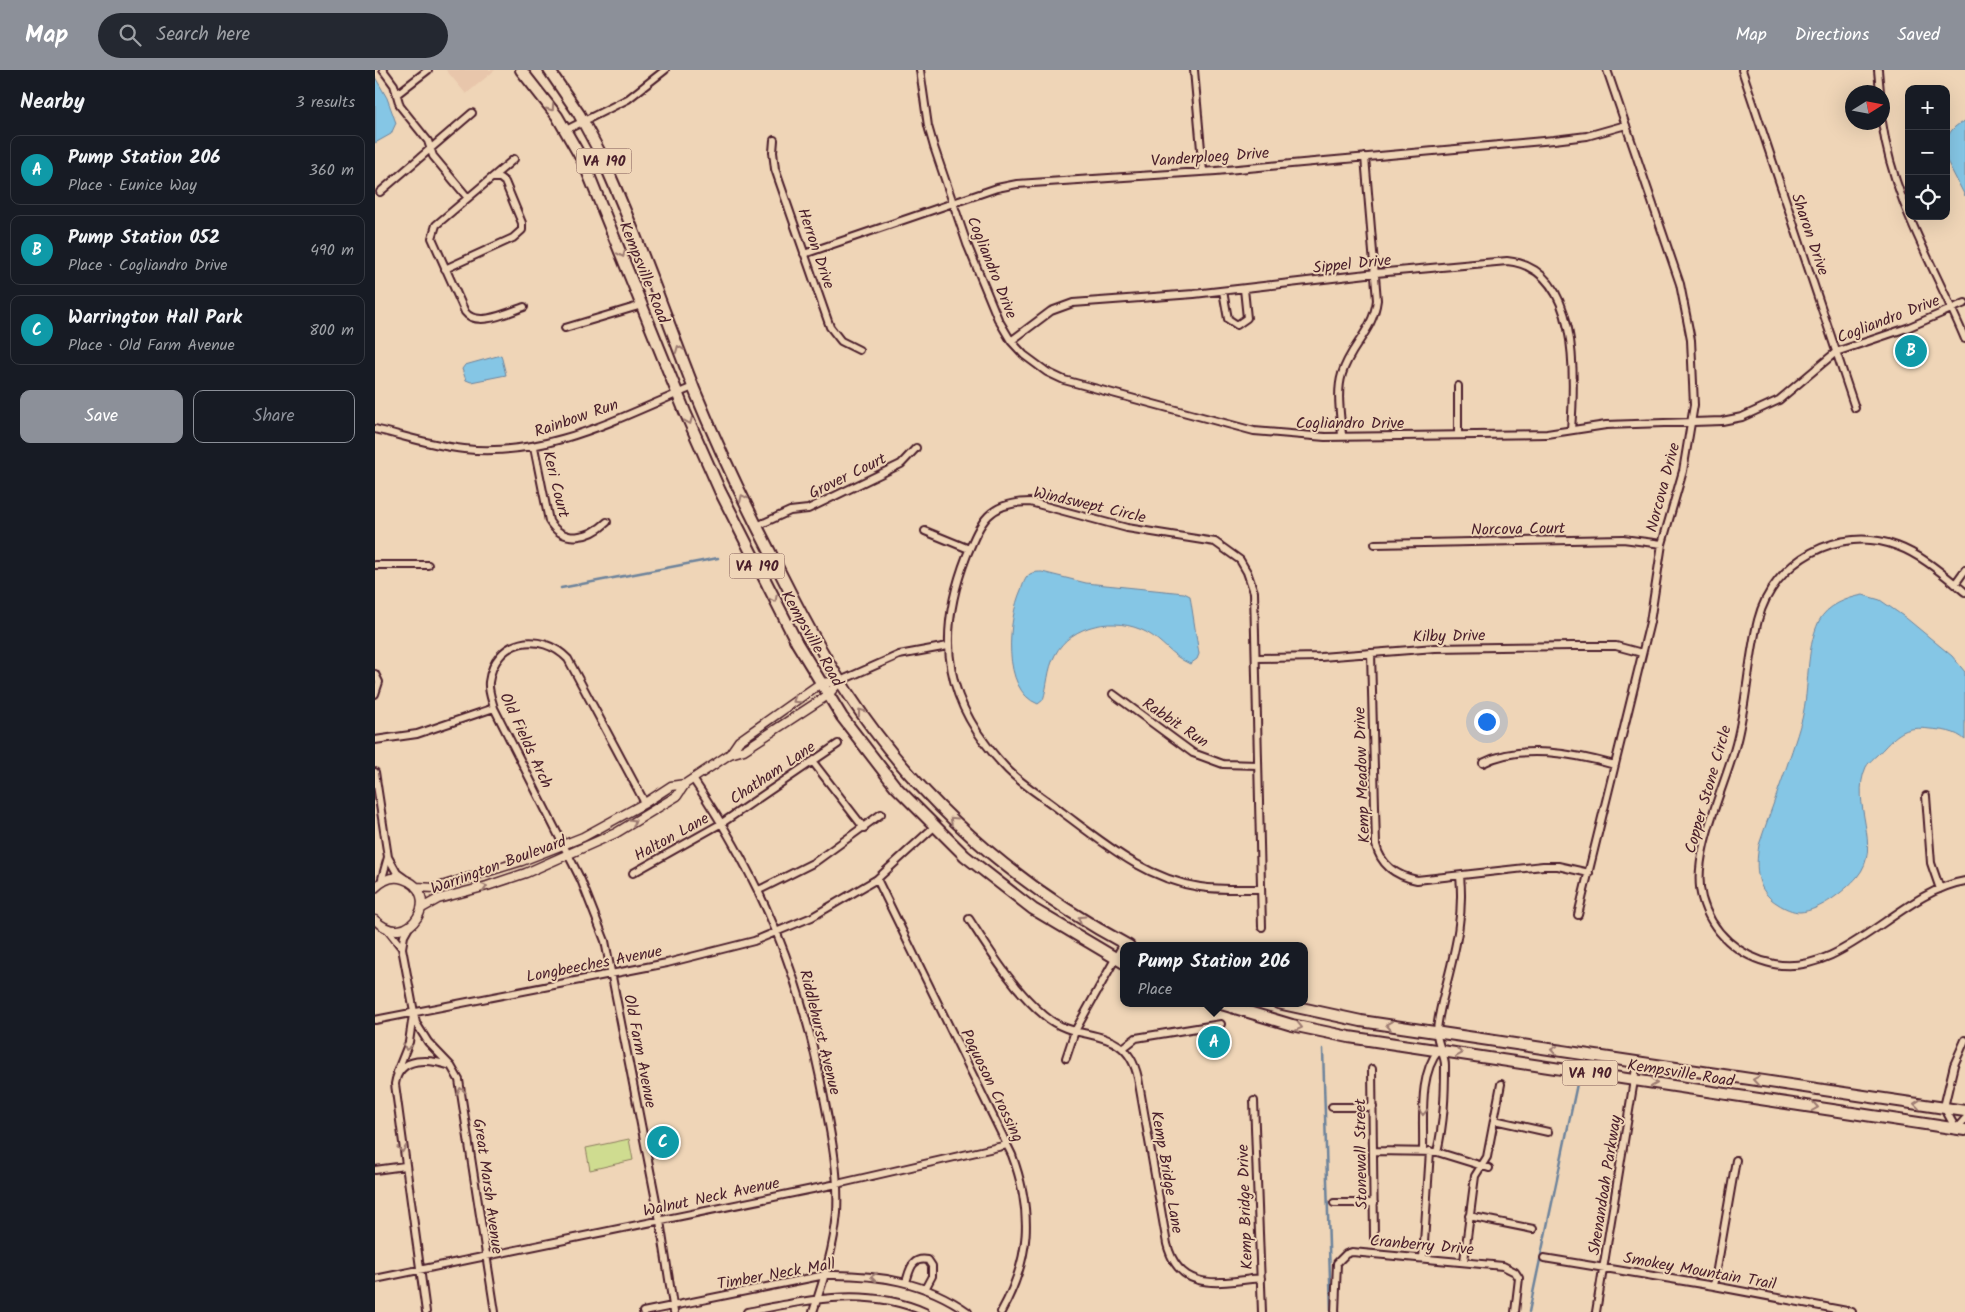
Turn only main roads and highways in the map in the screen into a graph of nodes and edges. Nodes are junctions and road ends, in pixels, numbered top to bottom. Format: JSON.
{"nodes":[{"id":1,"x":521,"y":70,"type":"edge"},
{"id":2,"x":549,"y":70,"type":"edge"},
{"id":3,"x":1123,"y":942,"type":"edge"},
{"id":4,"x":1119,"y":960,"type":"edge"},
{"id":5,"x":1232,"y":1007,"type":"edge"},
{"id":6,"x":1296,"y":1007,"type":"edge"},
{"id":7,"x":1965,"y":1110,"type":"edge"},
{"id":8,"x":1961,"y":1129,"type":"edge"}],
"edges":[{"from":1,"to":4,"type":"main road","name":"Kempsville Road","number":"VA 190","one_way":true},
{"from":3,"to":2,"type":"main road","name":"Kempsville Road","number":"VA 190","one_way":true},
{"from":5,"to":8,"type":"main road","name":"Kempsville Road","number":"VA 190","one_way":true},
{"from":7,"to":6,"type":"main road","name":"Kempsville Road","number":"VA 190","one_way":true}]}
